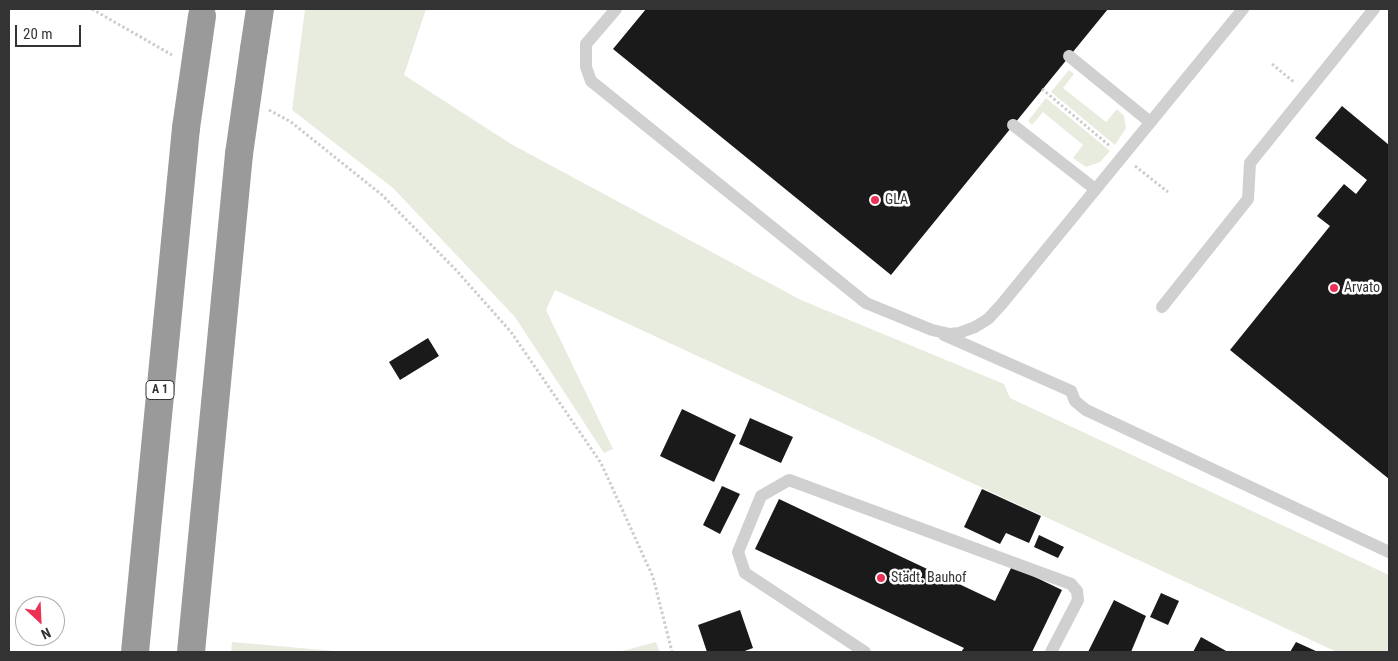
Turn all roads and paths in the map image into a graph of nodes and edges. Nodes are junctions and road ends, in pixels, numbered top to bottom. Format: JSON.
{"nodes":[{"id":1,"x":92,"y":9,"type":"edge"},
{"id":2,"x":260,"y":9,"type":"edge"},
{"id":3,"x":616,"y":9,"type":"edge"},
{"id":4,"x":1243,"y":9,"type":"edge"},
{"id":5,"x":1374,"y":9,"type":"edge"},
{"id":6,"x":202,"y":13,"type":"edge"},
{"id":7,"x":175,"y":56,"type":"dead end"},
{"id":8,"x":1069,"y":56,"type":"dead end"},
{"id":9,"x":1272,"y":64,"type":"dead end"},
{"id":10,"x":1042,"y":89,"type":"dead end"},
{"id":11,"x":1306,"y":92,"type":"junction"},
{"id":12,"x":266,"y":108,"type":"dead end"},
{"id":13,"x":1150,"y":122,"type":"junction"},
{"id":14,"x":1013,"y":125,"type":"dead end"},
{"id":15,"x":1122,"y":156,"type":"junction"},
{"id":16,"x":1095,"y":190,"type":"junction"},
{"id":17,"x":1168,"y":192,"type":"dead end"},
{"id":18,"x":1162,"y":307,"type":"dead end"},
{"id":19,"x":932,"y":330,"type":"junction"},
{"id":20,"x":1389,"y":552,"type":"edge"},
{"id":21,"x":135,"y":652,"type":"edge"},
{"id":22,"x":191,"y":652,"type":"edge"},
{"id":23,"x":672,"y":652,"type":"edge"},
{"id":24,"x":865,"y":652,"type":"edge"},
{"id":25,"x":1051,"y":652,"type":"edge"}],
"edges":[{"from":1,"to":7,"type":"path"},
{"from":2,"to":22,"type":"highway","bridge":true},
{"from":3,"to":19,"type":"lane"},
{"from":4,"to":13,"type":"lane"},
{"from":5,"to":11,"type":"lane"},
{"from":6,"to":21,"type":"highway","number":"A 1","bridge":true},
{"from":8,"to":13,"type":"lane"},
{"from":9,"to":11,"type":"path"},
{"from":10,"to":15,"type":"path"},
{"from":11,"to":18,"type":"lane"},
{"from":12,"to":23,"type":"path"},
{"from":13,"to":15,"type":"lane"},
{"from":14,"to":16,"type":"lane"},
{"from":15,"to":16,"type":"lane"},
{"from":15,"to":17,"type":"path"},
{"from":16,"to":19,"type":"lane"},
{"from":19,"to":20,"type":"lane"},
{"from":24,"to":25,"type":"lane"}]}
